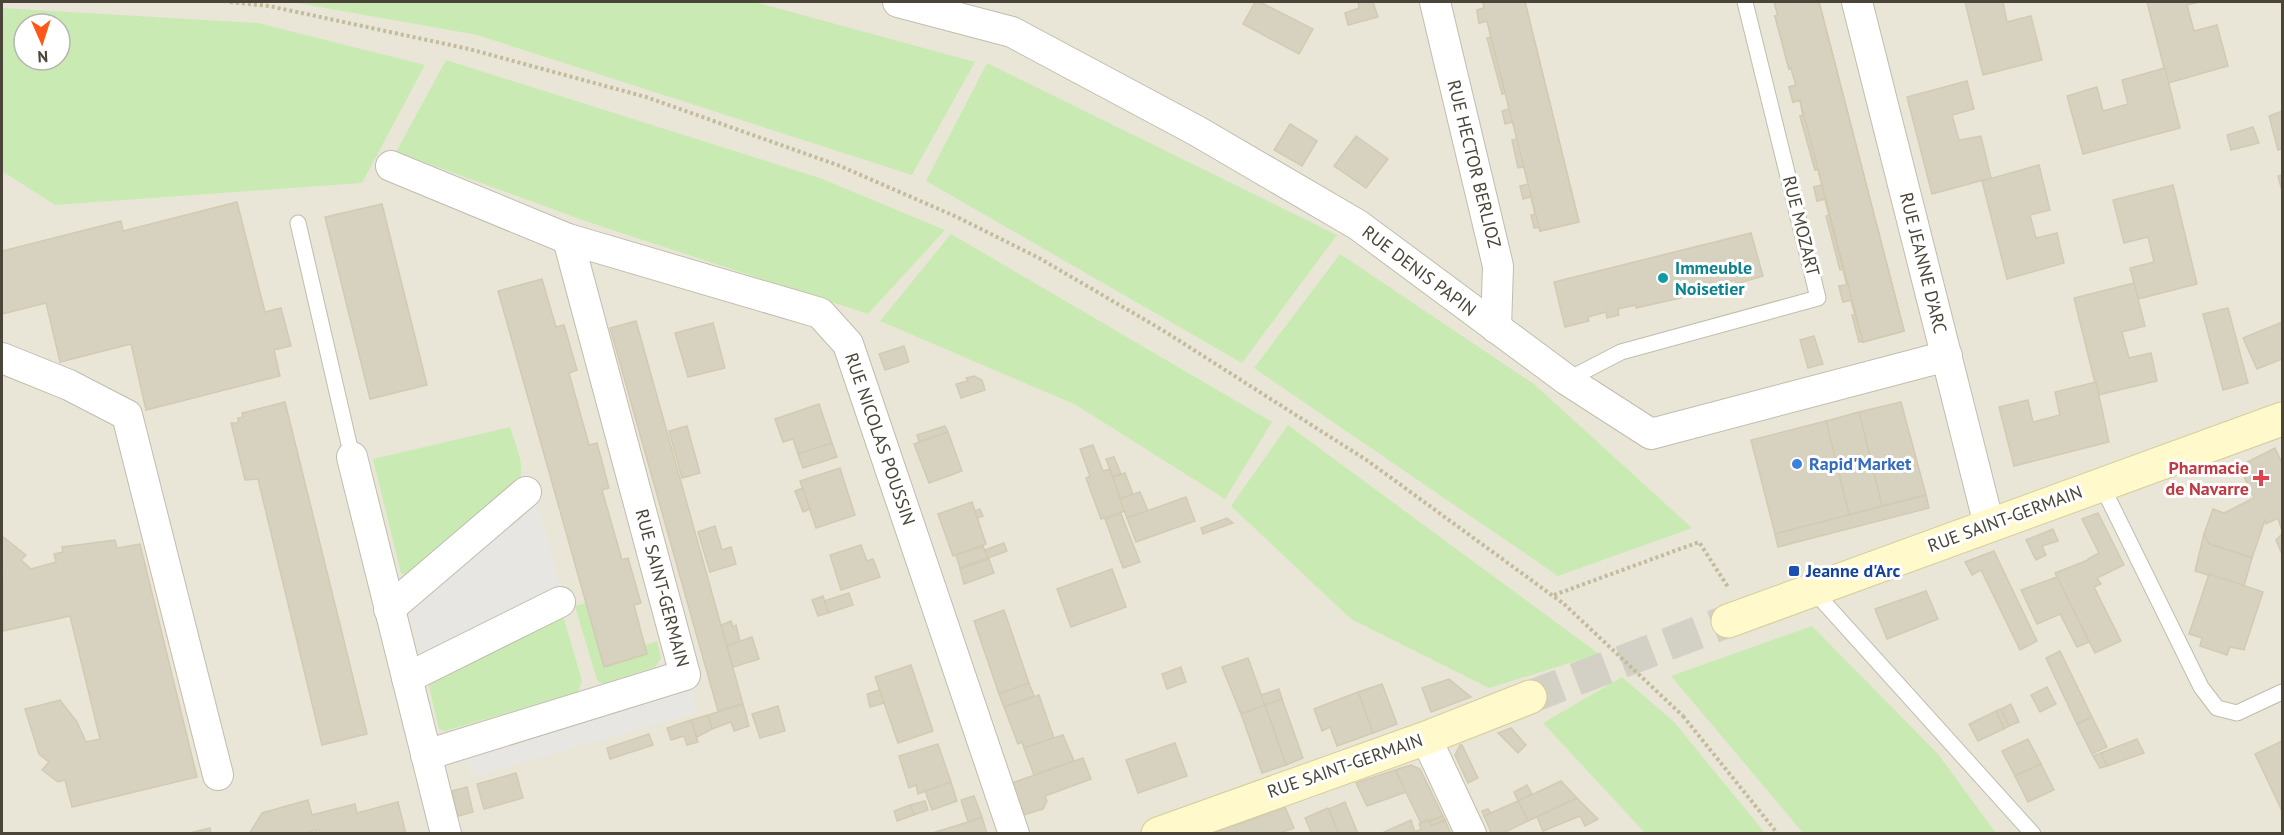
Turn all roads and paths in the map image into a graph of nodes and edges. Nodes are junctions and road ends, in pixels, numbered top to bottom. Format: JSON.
{"nodes":[{"id":1,"x":230,"y":2,"type":"edge"},
{"id":2,"x":898,"y":2,"type":"edge"},
{"id":3,"x":1434,"y":2,"type":"edge"},
{"id":4,"x":1745,"y":2,"type":"edge"},
{"id":5,"x":1857,"y":2,"type":"edge"},
{"id":6,"x":391,"y":166,"type":"dead end"},
{"id":7,"x":298,"y":223,"type":"dead end"},
{"id":8,"x":568,"y":239,"type":"junction"},
{"id":9,"x":1496,"y":328,"type":"junction"},
{"id":10,"x":1947,"y":356,"type":"junction"},
{"id":11,"x":2,"y":358,"type":"edge"},
{"id":12,"x":1567,"y":380,"type":"junction"},
{"id":13,"x":2283,"y":419,"type":"edge"},
{"id":14,"x":352,"y":458,"type":"joint"},
{"id":15,"x":2101,"y":484,"type":"junction"},
{"id":16,"x":526,"y":492,"type":"dead end"},
{"id":17,"x":1989,"y":525,"type":"junction"},
{"id":18,"x":1812,"y":590,"type":"junction"},
{"id":19,"x":1553,"y":596,"type":"junction"},
{"id":20,"x":560,"y":602,"type":"dead end"},
{"id":21,"x":389,"y":609,"type":"junction"},
{"id":22,"x":1737,"y":618,"type":"joint"},
{"id":23,"x":407,"y":678,"type":"junction"},
{"id":24,"x":2283,"y":692,"type":"edge"},
{"id":25,"x":1530,"y":697,"type":"tunnel mouth"},
{"id":26,"x":1426,"y":738,"type":"junction"},
{"id":27,"x":426,"y":755,"type":"junction"},
{"id":28,"x":218,"y":775,"type":"dead end"},
{"id":29,"x":446,"y":834,"type":"edge"},
{"id":30,"x":1014,"y":834,"type":"edge"},
{"id":31,"x":1158,"y":834,"type":"edge"},
{"id":32,"x":1471,"y":834,"type":"edge"},
{"id":33,"x":1778,"y":834,"type":"edge"},
{"id":34,"x":2033,"y":834,"type":"edge"}],
"edges":[{"from":1,"to":19,"type":"path"},
{"from":2,"to":9,"type":"street","name":"RUE DENIS PAPIN"},
{"from":3,"to":9,"type":"street","name":"RUE HECTOR BERLIOZ"},
{"from":4,"to":12,"type":"lane","name":"RUE MOZART"},
{"from":5,"to":10,"type":"street","name":"RUE JEANNE D'ARC"},
{"from":6,"to":8,"type":"street","name":"RUE NICOLAS POUSSIN"},
{"from":7,"to":14,"type":"lane"},
{"from":8,"to":27,"type":"street","name":"RUE SAINT-GERMAIN"},
{"from":8,"to":30,"type":"street","name":"RUE NICOLAS POUSSIN"},
{"from":9,"to":12,"type":"street","name":"RUE DENIS PAPIN"},
{"from":10,"to":12,"type":"street","name":"RUE DENIS PAPIN"},
{"from":10,"to":17,"type":"street","name":"RUE JEANNE D'ARC"},
{"from":11,"to":28,"type":"street"},
{"from":13,"to":15,"type":"street","name":"RUE SAINT-GERMAIN"},
{"from":14,"to":21,"type":"street"},
{"from":15,"to":17,"type":"street","name":"RUE SAINT-GERMAIN"},
{"from":15,"to":24,"type":"lane"},
{"from":16,"to":21,"type":"street"},
{"from":17,"to":18,"type":"street","name":"RUE SAINT-GERMAIN"},
{"from":18,"to":22,"type":"street","name":"RUE SAINT-GERMAIN"},
{"from":18,"to":34,"type":"lane"},
{"from":19,"to":22,"type":"path"},
{"from":19,"to":33,"type":"path","bridge":true},
{"from":20,"to":23,"type":"street"},
{"from":21,"to":23,"type":"street"},
{"from":23,"to":27,"type":"street"},
{"from":25,"to":26,"type":"street","name":"RUE SAINT-GERMAIN"},
{"from":26,"to":31,"type":"street","name":"RUE SAINT-GERMAIN"},
{"from":26,"to":32,"type":"street"},
{"from":27,"to":29,"type":"street"}]}
